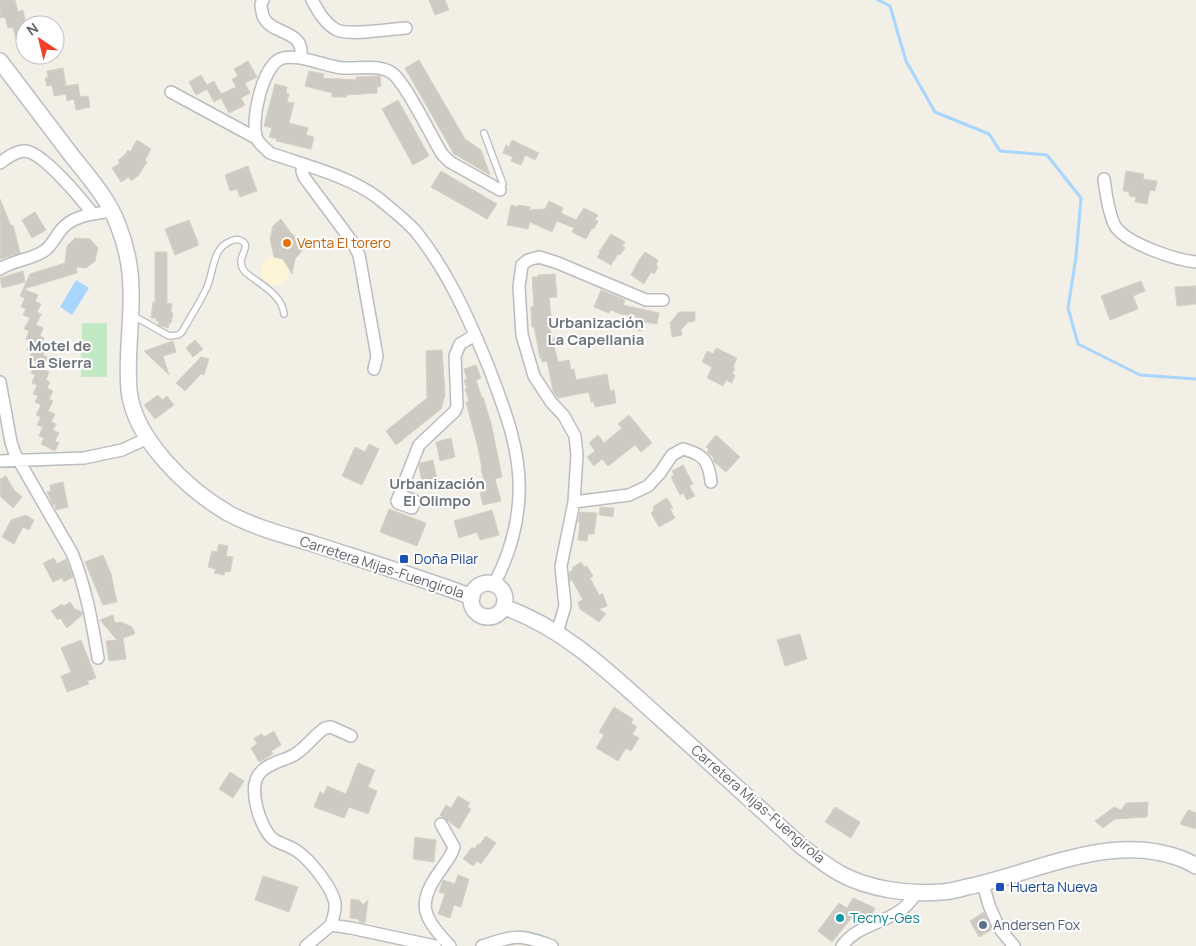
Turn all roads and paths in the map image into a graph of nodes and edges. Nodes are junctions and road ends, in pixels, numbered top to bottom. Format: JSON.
{"nodes":[{"id":1,"x":263,"y":0,"type":"edge"},
{"id":2,"x":312,"y":0,"type":"edge"},
{"id":3,"x":406,"y":28,"type":"dead end"},
{"id":4,"x":300,"y":58,"type":"junction"},
{"id":5,"x":0,"y":61,"type":"edge"},
{"id":6,"x":171,"y":92,"type":"dead end"},
{"id":7,"x":484,"y":133,"type":"dead end"},
{"id":8,"x":256,"y":138,"type":"junction"},
{"id":9,"x":0,"y":163,"type":"edge"},
{"id":10,"x":303,"y":164,"type":"junction"},
{"id":11,"x":1104,"y":179,"type":"dead end"},
{"id":12,"x":500,"y":190,"type":"joint"},
{"id":13,"x":111,"y":211,"type":"junction"},
{"id":14,"x":93,"y":214,"type":"junction"},
{"id":15,"x":1196,"y":262,"type":"edge"},
{"id":16,"x":0,"y":269,"type":"edge"},
{"id":17,"x":663,"y":300,"type":"dead end"},
{"id":18,"x":130,"y":314,"type":"junction"},
{"id":19,"x":284,"y":314,"type":"dead end"},
{"id":20,"x":475,"y":335,"type":"junction"},
{"id":21,"x":374,"y":369,"type":"dead end"},
{"id":22,"x":0,"y":382,"type":"edge"},
{"id":23,"x":148,"y":438,"type":"junction"},
{"id":24,"x":0,"y":461,"type":"edge"},
{"id":25,"x":20,"y":461,"type":"junction"},
{"id":26,"x":711,"y":482,"type":"dead end"},
{"id":27,"x":400,"y":495,"type":"dead end"},
{"id":28,"x":574,"y":502,"type":"junction"},
{"id":29,"x":494,"y":584,"type":"junction"},
{"id":30,"x":472,"y":597,"type":"junction"},
{"id":31,"x":504,"y":607,"type":"junction"},
{"id":32,"x":557,"y":633,"type":"junction"},
{"id":33,"x":98,"y":658,"type":"dead end"},
{"id":34,"x":351,"y":736,"type":"dead end"},
{"id":35,"x":441,"y":824,"type":"dead end"},
{"id":36,"x":1196,"y":866,"type":"edge"},
{"id":37,"x":983,"y":884,"type":"junction"},
{"id":38,"x":917,"y":892,"type":"junction"},
{"id":39,"x":331,"y":925,"type":"junction"},
{"id":40,"x":306,"y":946,"type":"edge"},
{"id":41,"x":435,"y":946,"type":"edge"},
{"id":42,"x":450,"y":946,"type":"edge"},
{"id":43,"x":482,"y":946,"type":"edge"},
{"id":44,"x":552,"y":946,"type":"edge"},
{"id":45,"x":842,"y":946,"type":"edge"},
{"id":46,"x":1014,"y":946,"type":"edge"}],
"edges":[{"from":1,"to":4,"type":"street"},
{"from":2,"to":3,"type":"street"},
{"from":4,"to":8,"type":"street"},
{"from":4,"to":12,"type":"street"},
{"from":5,"to":13,"type":"main road","name":"Carretera Mijas-Fuengirola"},
{"from":6,"to":8,"type":"street"},
{"from":7,"to":12,"type":"lane"},
{"from":8,"to":10,"type":"street"},
{"from":9,"to":14,"type":"street"},
{"from":10,"to":20,"type":"street"},
{"from":10,"to":21,"type":"street"},
{"from":11,"to":15,"type":"street"},
{"from":13,"to":14,"type":"street"},
{"from":13,"to":18,"type":"main road","name":"Carretera Mijas-Fuengirola"},
{"from":14,"to":16,"type":"street"},
{"from":17,"to":28,"type":"street"},
{"from":18,"to":19,"type":"lane"},
{"from":18,"to":23,"type":"main road","name":"Carretera Mijas-Fuengirola"},
{"from":20,"to":27,"type":"street"},
{"from":20,"to":29,"type":"street"},
{"from":22,"to":25,"type":"street"},
{"from":23,"to":25,"type":"street"},
{"from":23,"to":30,"type":"main road","name":"Carretera Mijas-Fuengirola"},
{"from":24,"to":25,"type":"street"},
{"from":25,"to":33,"type":"street"},
{"from":26,"to":28,"type":"street"},
{"from":28,"to":32,"type":"street"},
{"from":29,"to":30,"type":"main road"},
{"from":29,"to":31,"type":"main road"},
{"from":30,"to":31,"type":"main road"},
{"from":31,"to":32,"type":"main road","name":"Carretera Mijas-Fuengirola"},
{"from":32,"to":38,"type":"main road","name":"Carretera Mijas-Fuengirola"},
{"from":34,"to":39,"type":"street"},
{"from":35,"to":42,"type":"street"},
{"from":36,"to":37,"type":"main road","name":"Carretera Mijas-Fuengirola"},
{"from":37,"to":38,"type":"main road","name":"Carretera Mijas-Fuengirola"},
{"from":37,"to":46,"type":"street"},
{"from":38,"to":45,"type":"street"},
{"from":39,"to":40,"type":"street"},
{"from":39,"to":41,"type":"street"},
{"from":43,"to":44,"type":"street"}]}
